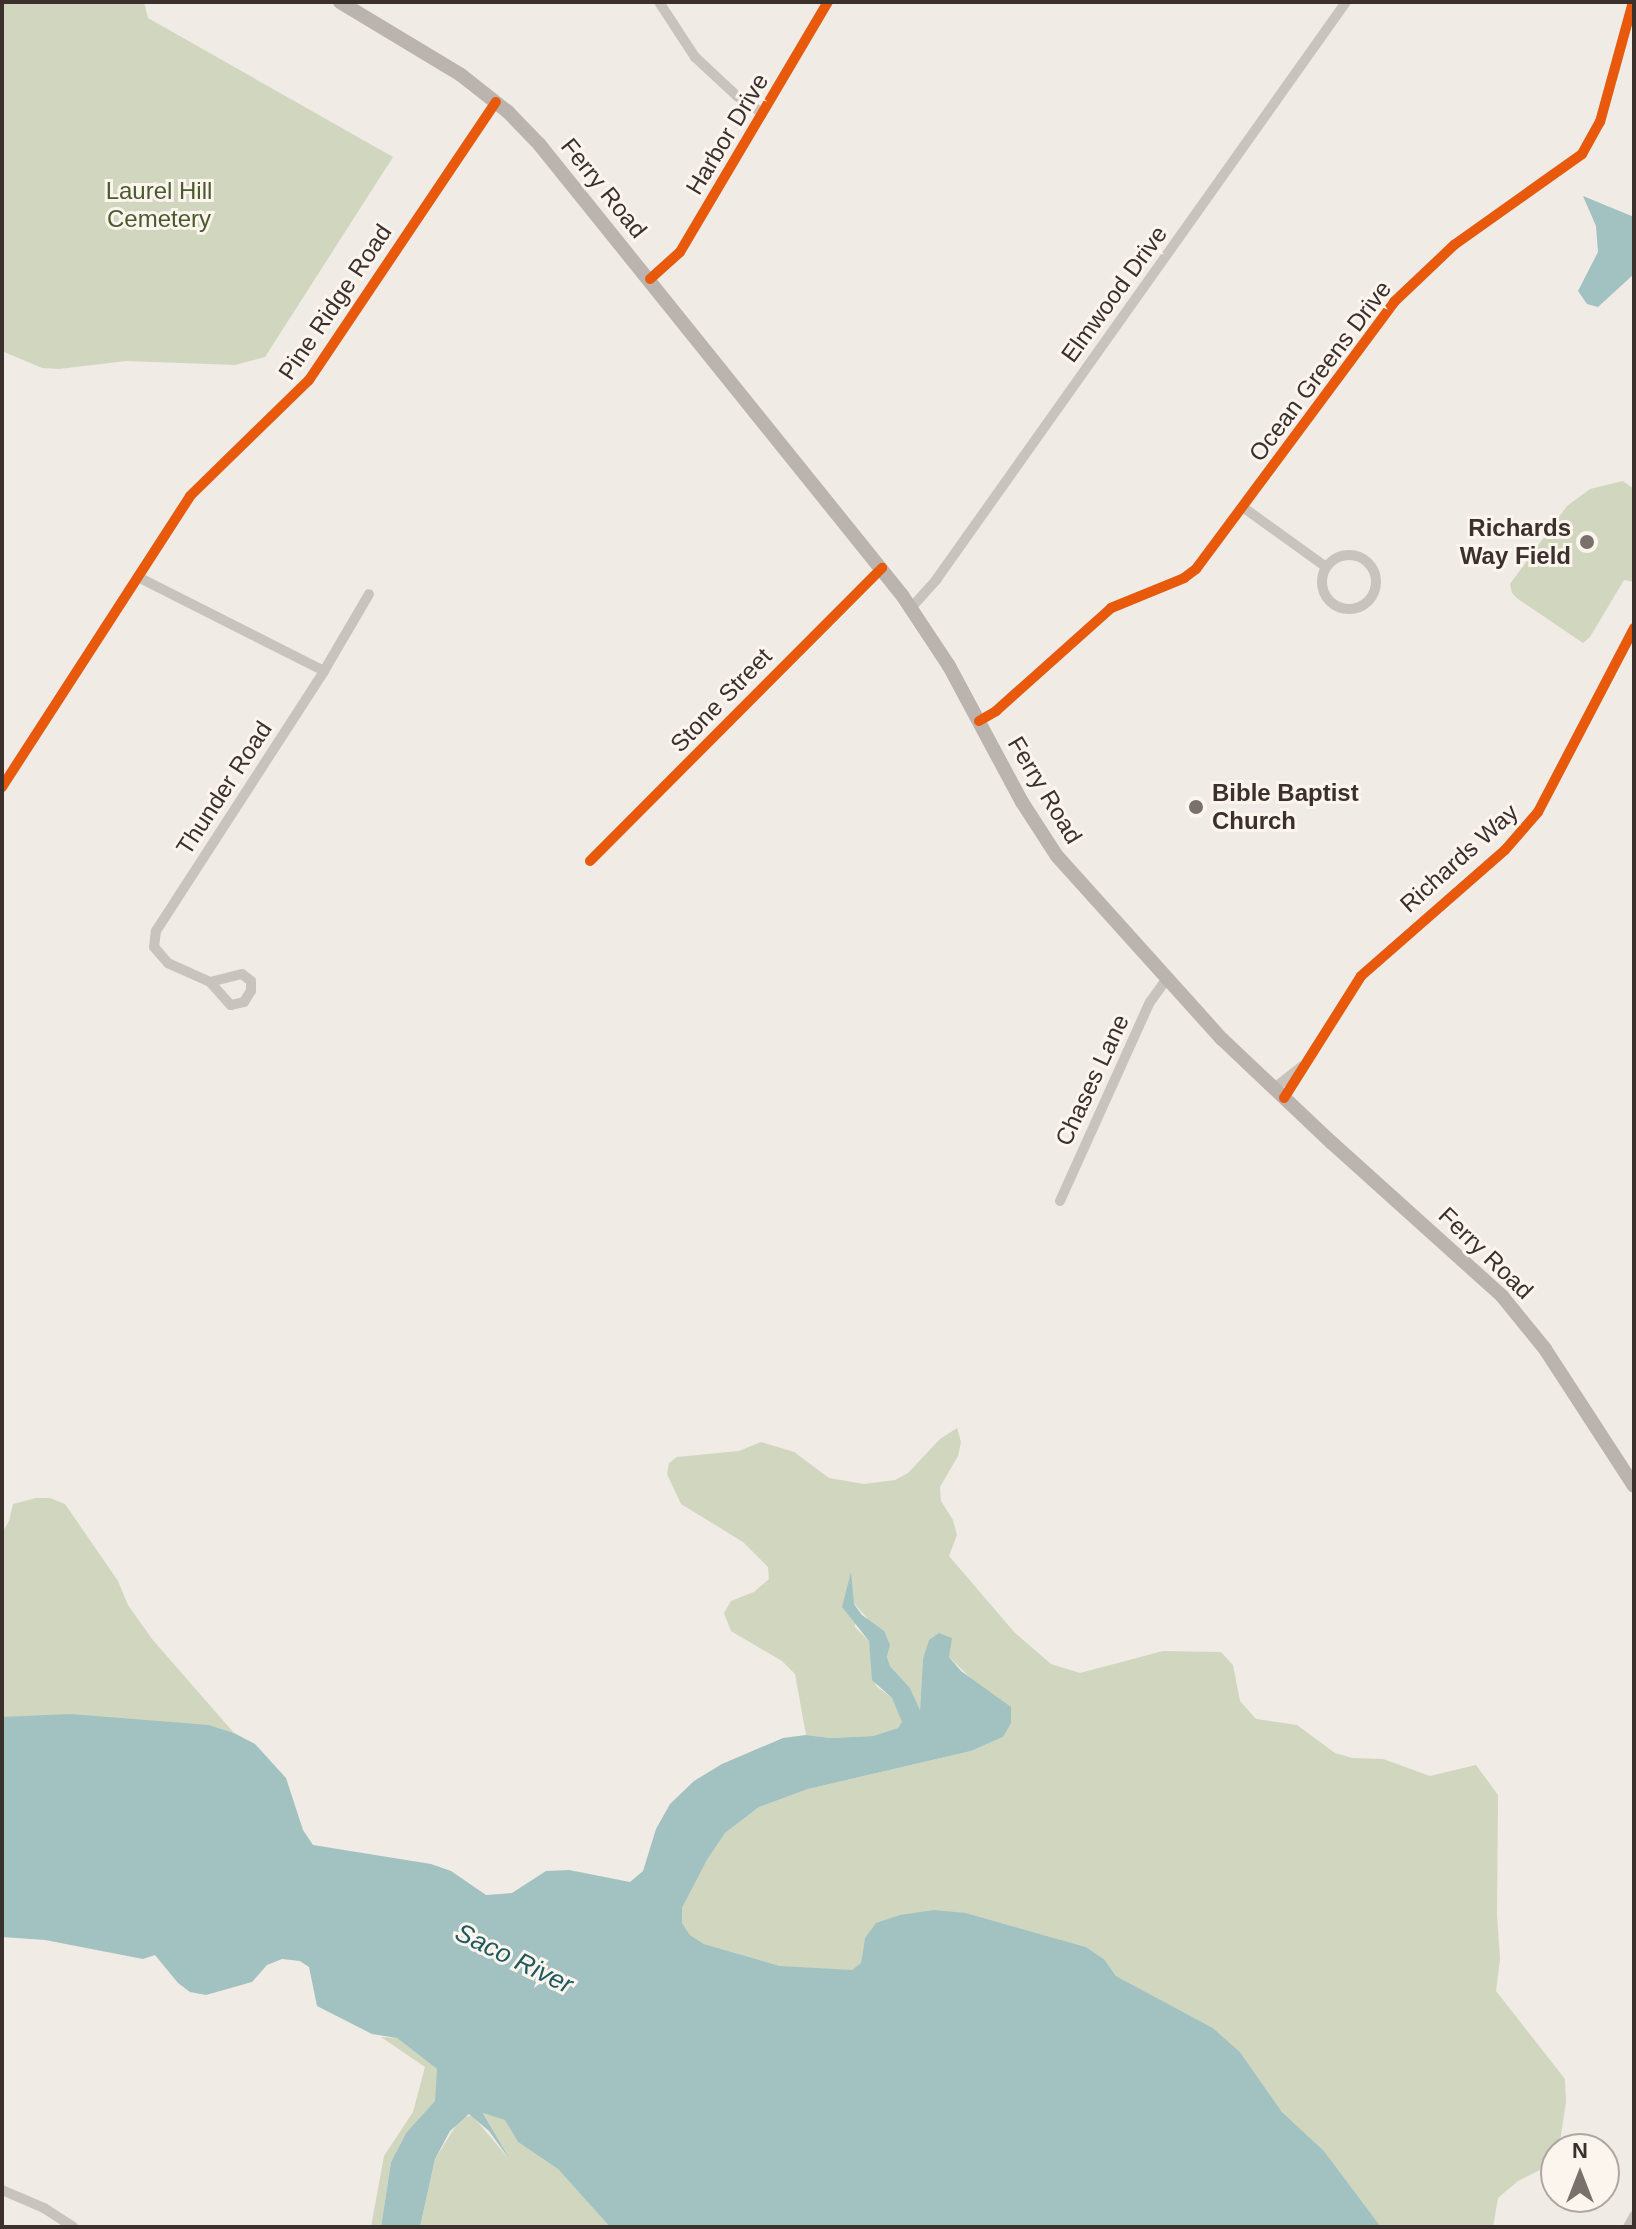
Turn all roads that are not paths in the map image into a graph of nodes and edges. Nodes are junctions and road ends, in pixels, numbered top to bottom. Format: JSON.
{"nodes":[{"id":1,"x":340,"y":2,"type":"edge"},
{"id":2,"x":659,"y":2,"type":"edge"},
{"id":3,"x":828,"y":2,"type":"edge"},
{"id":4,"x":1346,"y":2,"type":"edge"},
{"id":5,"x":1633,"y":2,"type":"edge"},
{"id":6,"x":496,"y":102,"type":"junction"},
{"id":7,"x":762,"y":113,"type":"junction"},
{"id":8,"x":650,"y":279,"type":"junction"},
{"id":9,"x":1244,"y":508,"type":"junction"},
{"id":10,"x":1326,"y":567,"type":"junction"},
{"id":11,"x":882,"y":568,"type":"junction"},
{"id":12,"x":140,"y":578,"type":"junction"},
{"id":13,"x":369,"y":594,"type":"dead end"},
{"id":14,"x":911,"y":608,"type":"junction"},
{"id":15,"x":1632,"y":636,"type":"edge"},
{"id":16,"x":324,"y":671,"type":"junction"},
{"id":17,"x":979,"y":721,"type":"junction"},
{"id":18,"x":2,"y":787,"type":"edge"},
{"id":19,"x":590,"y":861,"type":"dead end"},
{"id":20,"x":1167,"y":979,"type":"junction"},
{"id":21,"x":210,"y":982,"type":"dead end"},
{"id":22,"x":1279,"y":1094,"type":"junction"},
{"id":23,"x":1060,"y":1201,"type":"dead end"},
{"id":24,"x":1634,"y":1486,"type":"edge"},
{"id":25,"x":2,"y":2190,"type":"edge"},
{"id":26,"x":1634,"y":2216,"type":"edge"},
{"id":27,"x":73,"y":2227,"type":"edge"},
{"id":28,"x":1628,"y":2227,"type":"edge"}],
"edges":[{"from":1,"to":6,"type":"main road","name":"Ferry Road"},
{"from":2,"to":7,"type":"street"},
{"from":3,"to":7,"type":"street","name":"Harbor Drive"},
{"from":4,"to":14,"type":"street","name":"Elmwood Drive"},
{"from":5,"to":9,"type":"street","name":"Ocean Greens Drive"},
{"from":6,"to":8,"type":"main road","name":"Ferry Road"},
{"from":6,"to":12,"type":"street","name":"Pine Ridge Road"},
{"from":7,"to":8,"type":"street","name":"Harbor Drive"},
{"from":8,"to":11,"type":"main road","name":"Ferry Road"},
{"from":9,"to":10,"type":"street"},
{"from":9,"to":17,"type":"street","name":"Ocean Greens Drive"},
{"from":10,"to":10,"type":"street"},
{"from":11,"to":14,"type":"main road","name":"Ferry Road"},
{"from":11,"to":19,"type":"street","name":"Stone Street"},
{"from":12,"to":16,"type":"street"},
{"from":12,"to":18,"type":"street","name":"Pine Ridge Road"},
{"from":13,"to":16,"type":"street","name":"Thunder Road"},
{"from":14,"to":17,"type":"main road","name":"Ferry Road"},
{"from":15,"to":22,"type":"street","name":"Richards Way"},
{"from":16,"to":21,"type":"street","name":"Thunder Road"},
{"from":17,"to":20,"type":"main road","name":"Ferry Road"},
{"from":20,"to":22,"type":"main road","name":"Ferry Road"},
{"from":20,"to":23,"type":"street","name":"Chases Lane"},
{"from":22,"to":24,"type":"main road","name":"Ferry Road"},
{"from":25,"to":27,"type":"street"},
{"from":26,"to":28,"type":"street"}]}
